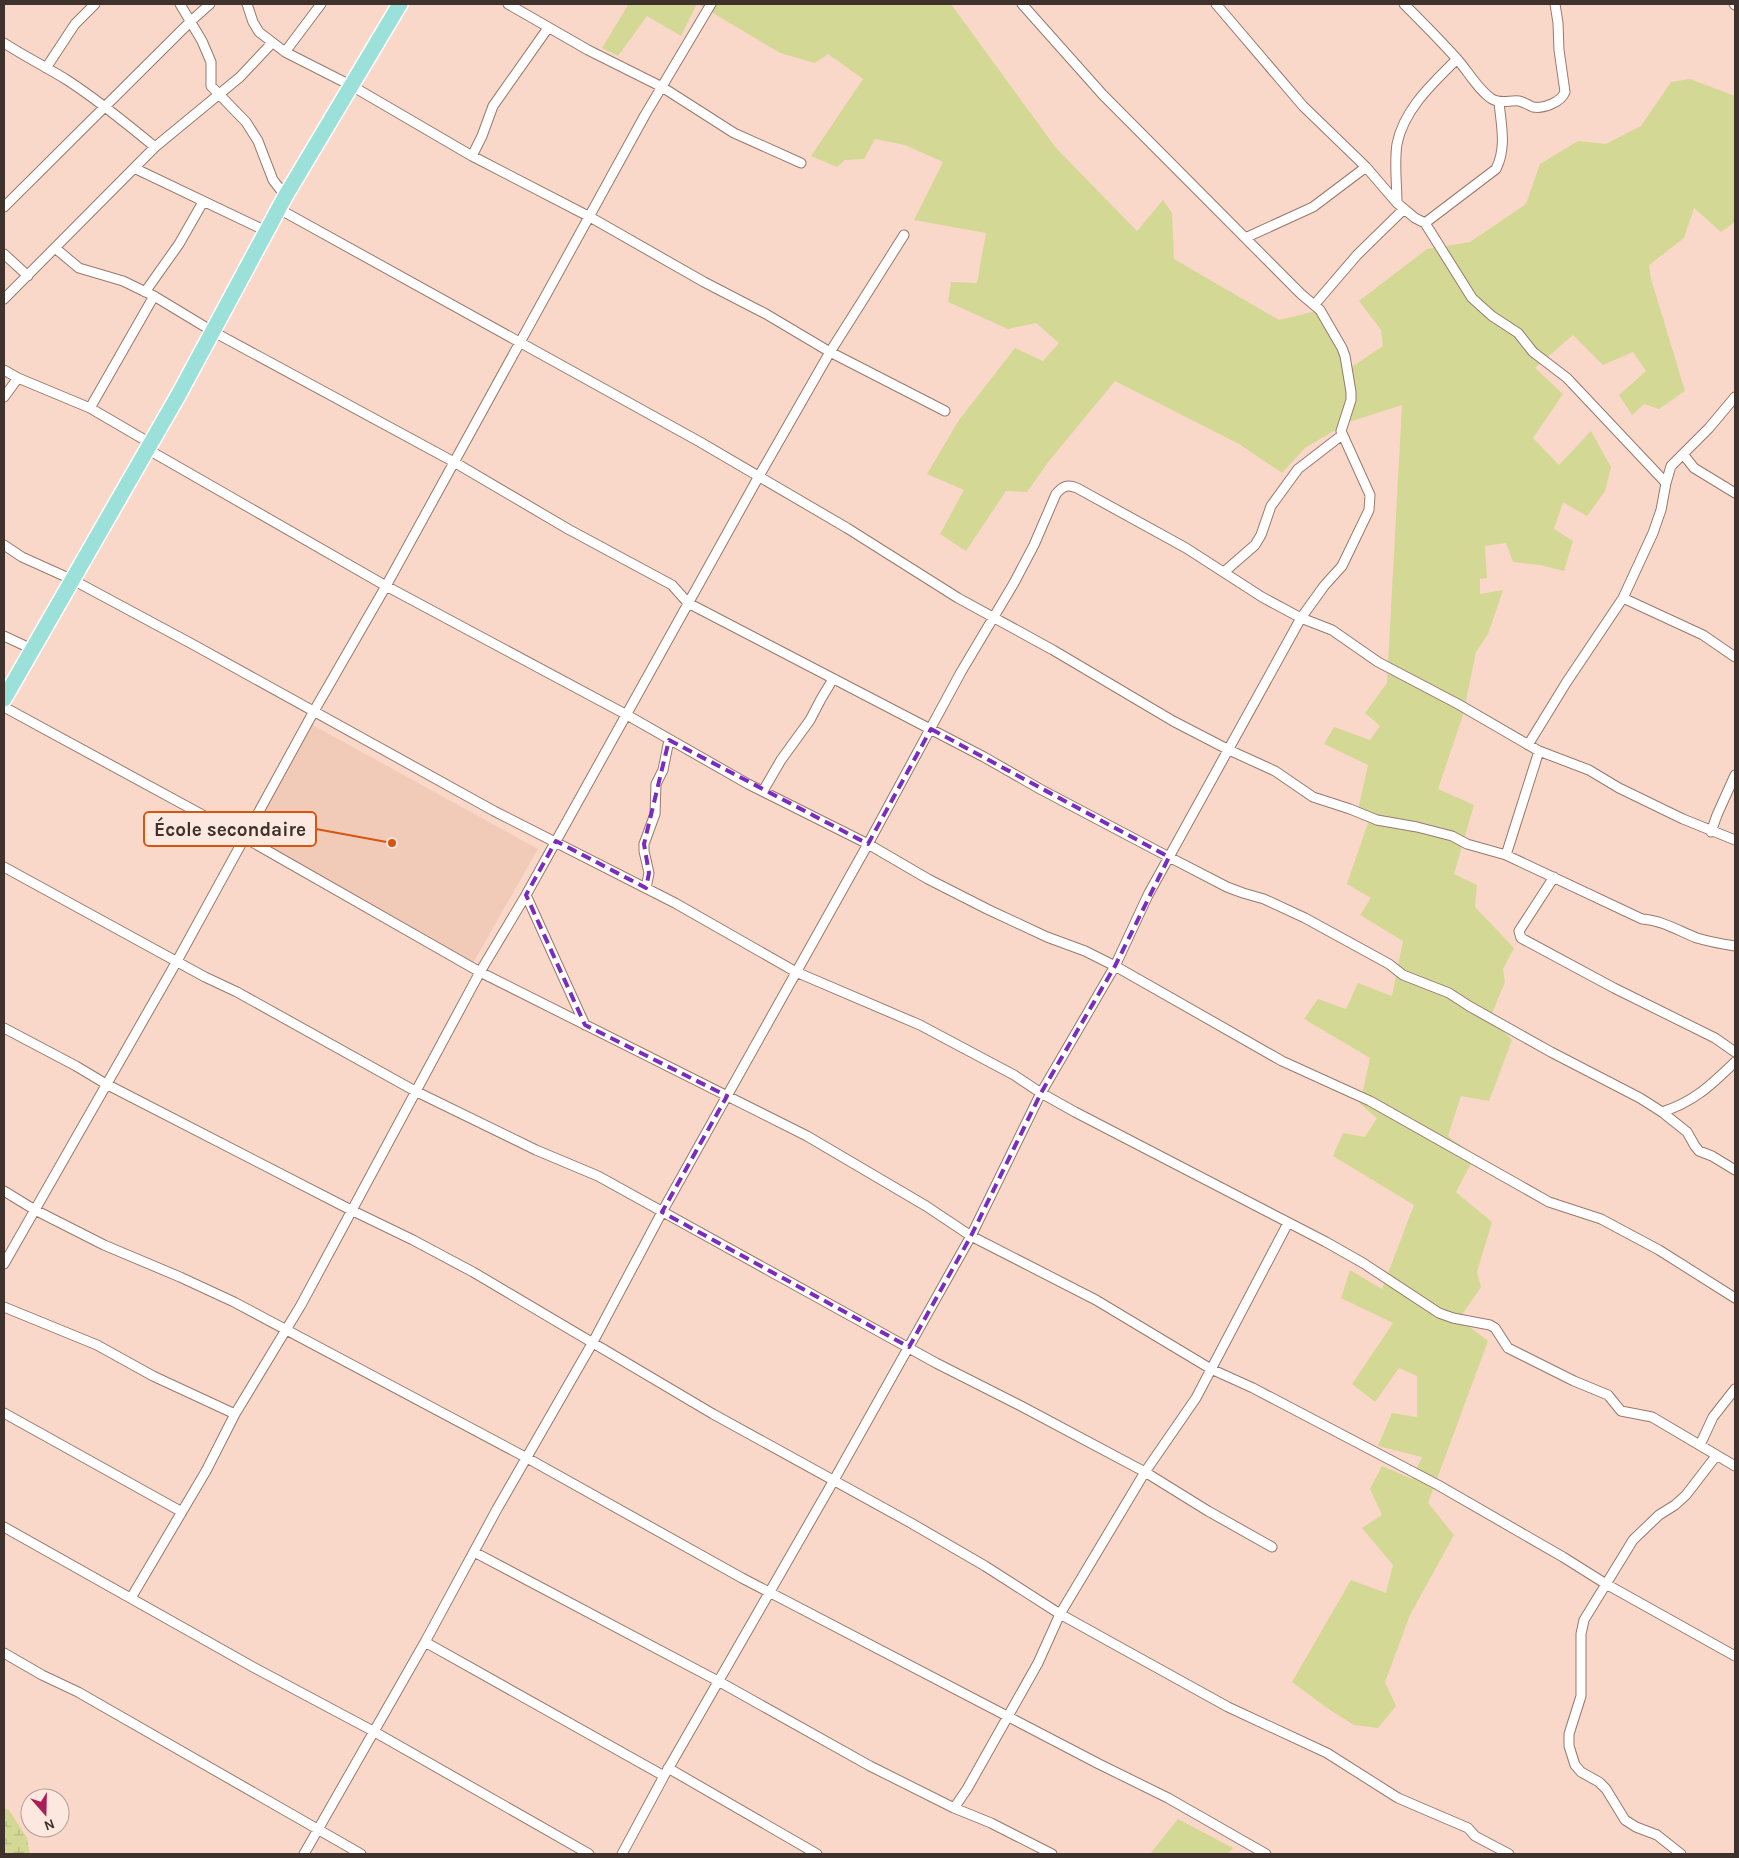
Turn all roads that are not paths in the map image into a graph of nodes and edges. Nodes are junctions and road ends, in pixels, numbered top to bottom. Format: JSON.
{"nodes":[{"id":1,"x":95,"y":4,"type":"edge"},
{"id":2,"x":180,"y":4,"type":"edge"},
{"id":3,"x":210,"y":4,"type":"edge"},
{"id":4,"x":247,"y":4,"type":"edge"},
{"id":5,"x":321,"y":4,"type":"edge"},
{"id":6,"x":400,"y":4,"type":"edge"},
{"id":7,"x":508,"y":4,"type":"edge"},
{"id":8,"x":711,"y":4,"type":"edge"},
{"id":9,"x":1022,"y":4,"type":"edge"},
{"id":10,"x":1216,"y":4,"type":"edge"},
{"id":11,"x":1404,"y":4,"type":"edge"},
{"id":12,"x":1555,"y":4,"type":"edge"},
{"id":13,"x":191,"y":21,"type":"junction"},
{"id":14,"x":548,"y":28,"type":"junction"},
{"id":15,"x":4,"y":43,"type":"edge"},
{"id":16,"x":272,"y":43,"type":"junction"},
{"id":17,"x":285,"y":52,"type":"junction"},
{"id":18,"x":1458,"y":59,"type":"junction"},
{"id":19,"x":46,"y":68,"type":"junction"},
{"id":20,"x":352,"y":86,"type":"junction"},
{"id":21,"x":662,"y":87,"type":"junction"},
{"id":22,"x":218,"y":95,"type":"junction"},
{"id":23,"x":1499,"y":102,"type":"junction"},
{"id":24,"x":105,"y":106,"type":"junction"},
{"id":25,"x":155,"y":148,"type":"junction"},
{"id":26,"x":472,"y":156,"type":"junction"},
{"id":27,"x":801,"y":163,"type":"dead end"},
{"id":28,"x":1366,"y":167,"type":"junction"},
{"id":29,"x":134,"y":168,"type":"junction"},
{"id":30,"x":286,"y":194,"type":"junction"},
{"id":31,"x":203,"y":202,"type":"junction"},
{"id":32,"x":1400,"y":206,"type":"junction"},
{"id":33,"x":4,"y":207,"type":"edge"},
{"id":34,"x":279,"y":209,"type":"junction"},
{"id":35,"x":590,"y":217,"type":"junction"},
{"id":36,"x":1424,"y":223,"type":"junction"},
{"id":37,"x":266,"y":231,"type":"junction"},
{"id":38,"x":904,"y":235,"type":"dead end"},
{"id":39,"x":1245,"y":238,"type":"junction"},
{"id":40,"x":55,"y":248,"type":"junction"},
{"id":41,"x":4,"y":254,"type":"edge"},
{"id":42,"x":28,"y":276,"type":"junction"},
{"id":43,"x":145,"y":292,"type":"junction"},
{"id":44,"x":154,"y":296,"type":"junction"},
{"id":45,"x":4,"y":299,"type":"edge"},
{"id":46,"x":1315,"y":304,"type":"junction"},
{"id":47,"x":212,"y":332,"type":"junction"},
{"id":48,"x":520,"y":342,"type":"junction"},
{"id":49,"x":830,"y":352,"type":"junction"},
{"id":50,"x":4,"y":370,"type":"edge"},
{"id":51,"x":18,"y":378,"type":"junction"},
{"id":52,"x":4,"y":397,"type":"edge"},
{"id":53,"x":1735,"y":397,"type":"edge"},
{"id":54,"x":90,"y":408,"type":"junction"},
{"id":55,"x":945,"y":411,"type":"dead end"},
{"id":56,"x":1342,"y":435,"type":"junction"},
{"id":57,"x":149,"y":446,"type":"junction"},
{"id":58,"x":1683,"y":454,"type":"junction"},
{"id":59,"x":454,"y":462,"type":"junction"},
{"id":60,"x":759,"y":476,"type":"junction"},
{"id":61,"x":1666,"y":483,"type":"junction"},
{"id":62,"x":1735,"y":493,"type":"edge"},
{"id":63,"x":4,"y":545,"type":"edge"},
{"id":64,"x":1224,"y":572,"type":"junction"},
{"id":65,"x":73,"y":580,"type":"junction"},
{"id":66,"x":386,"y":586,"type":"junction"},
{"id":67,"x":1622,"y":598,"type":"junction"},
{"id":68,"x":688,"y":603,"type":"junction"},
{"id":69,"x":994,"y":616,"type":"junction"},
{"id":70,"x":1301,"y":618,"type":"junction"},
{"id":71,"x":4,"y":636,"type":"edge"},
{"id":72,"x":34,"y":650,"type":"junction"},
{"id":73,"x":1735,"y":657,"type":"edge"},
{"id":74,"x":833,"y":679,"type":"junction"},
{"id":75,"x":4,"y":699,"type":"edge"},
{"id":76,"x":4,"y":707,"type":"edge"},
{"id":77,"x":314,"y":711,"type":"junction"},
{"id":78,"x":627,"y":715,"type":"junction"},
{"id":79,"x":931,"y":730,"type":"junction"},
{"id":80,"x":669,"y":740,"type":"junction"},
{"id":81,"x":1528,"y":745,"type":"junction"},
{"id":82,"x":1228,"y":750,"type":"junction"},
{"id":83,"x":1539,"y":751,"type":"junction"},
{"id":84,"x":1735,"y":775,"type":"edge"},
{"id":85,"x":763,"y":791,"type":"junction"},
{"id":86,"x":1711,"y":832,"type":"junction"},
{"id":87,"x":245,"y":838,"type":"junction"},
{"id":88,"x":1735,"y":840,"type":"edge"},
{"id":89,"x":556,"y":841,"type":"junction"},
{"id":90,"x":868,"y":844,"type":"junction"},
{"id":91,"x":1506,"y":854,"type":"junction"},
{"id":92,"x":1169,"y":857,"type":"junction"},
{"id":93,"x":4,"y":867,"type":"edge"},
{"id":94,"x":1554,"y":877,"type":"junction"},
{"id":95,"x":646,"y":888,"type":"junction"},
{"id":96,"x":526,"y":895,"type":"junction"},
{"id":97,"x":1735,"y":946,"type":"edge"},
{"id":98,"x":177,"y":961,"type":"junction"},
{"id":99,"x":1115,"y":966,"type":"junction"},
{"id":100,"x":480,"y":972,"type":"junction"},
{"id":101,"x":796,"y":972,"type":"junction"},
{"id":102,"x":585,"y":1025,"type":"junction"},
{"id":103,"x":4,"y":1028,"type":"edge"},
{"id":104,"x":1735,"y":1052,"type":"edge"},
{"id":105,"x":1735,"y":1062,"type":"edge"},
{"id":106,"x":106,"y":1084,"type":"junction"},
{"id":107,"x":415,"y":1091,"type":"junction"},
{"id":108,"x":1041,"y":1093,"type":"junction"},
{"id":109,"x":727,"y":1096,"type":"junction"},
{"id":110,"x":1680,"y":1106,"type":"junction"},
{"id":111,"x":1662,"y":1112,"type":"junction"},
{"id":112,"x":1678,"y":1126,"type":"junction"},
{"id":113,"x":1735,"y":1170,"type":"edge"},
{"id":114,"x":4,"y":1191,"type":"edge"},
{"id":115,"x":35,"y":1210,"type":"junction"},
{"id":116,"x":351,"y":1210,"type":"junction"},
{"id":117,"x":662,"y":1212,"type":"junction"},
{"id":118,"x":1288,"y":1223,"type":"junction"},
{"id":119,"x":971,"y":1236,"type":"junction"},
{"id":120,"x":4,"y":1264,"type":"edge"},
{"id":121,"x":1734,"y":1294,"type":"edge"},
{"id":122,"x":4,"y":1307,"type":"edge"},
{"id":123,"x":285,"y":1330,"type":"junction"},
{"id":124,"x":593,"y":1342,"type":"junction"},
{"id":125,"x":909,"y":1347,"type":"junction"},
{"id":126,"x":1212,"y":1369,"type":"junction"},
{"id":127,"x":1735,"y":1389,"type":"edge"},
{"id":128,"x":4,"y":1413,"type":"edge"},
{"id":129,"x":235,"y":1414,"type":"junction"},
{"id":130,"x":1700,"y":1445,"type":"junction"},
{"id":131,"x":1716,"y":1456,"type":"junction"},
{"id":132,"x":527,"y":1458,"type":"junction"},
{"id":133,"x":1735,"y":1466,"type":"edge"},
{"id":134,"x":1145,"y":1472,"type":"junction"},
{"id":135,"x":834,"y":1480,"type":"junction"},
{"id":136,"x":182,"y":1512,"type":"junction"},
{"id":137,"x":4,"y":1527,"type":"edge"},
{"id":138,"x":1272,"y":1546,"type":"dead end"},
{"id":139,"x":474,"y":1552,"type":"junction"},
{"id":140,"x":1606,"y":1584,"type":"junction"},
{"id":141,"x":769,"y":1592,"type":"junction"},
{"id":142,"x":131,"y":1598,"type":"junction"},
{"id":143,"x":1060,"y":1614,"type":"junction"},
{"id":144,"x":425,"y":1642,"type":"junction"},
{"id":145,"x":4,"y":1653,"type":"edge"},
{"id":146,"x":1735,"y":1656,"type":"edge"},
{"id":147,"x":718,"y":1681,"type":"junction"},
{"id":148,"x":1007,"y":1716,"type":"junction"},
{"id":149,"x":373,"y":1731,"type":"junction"},
{"id":150,"x":666,"y":1772,"type":"junction"},
{"id":151,"x":954,"y":1808,"type":"junction"},
{"id":152,"x":318,"y":1830,"type":"junction"},
{"id":153,"x":304,"y":1854,"type":"edge"},
{"id":154,"x":361,"y":1854,"type":"edge"},
{"id":155,"x":589,"y":1854,"type":"edge"},
{"id":156,"x":622,"y":1854,"type":"edge"},
{"id":157,"x":817,"y":1854,"type":"edge"},
{"id":158,"x":1052,"y":1854,"type":"edge"},
{"id":159,"x":1266,"y":1854,"type":"edge"},
{"id":160,"x":1509,"y":1854,"type":"edge"},
{"id":161,"x":1681,"y":1854,"type":"edge"}],
"edges":[{"from":1,"to":19,"type":"street"},
{"from":2,"to":13,"type":"street"},
{"from":3,"to":13,"type":"street"},
{"from":4,"to":16,"type":"street"},
{"from":5,"to":17,"type":"street"},
{"from":6,"to":20,"type":"main road"},
{"from":7,"to":14,"type":"street"},
{"from":8,"to":21,"type":"street"},
{"from":9,"to":39,"type":"street"},
{"from":10,"to":28,"type":"street"},
{"from":11,"to":18,"type":"street"},
{"from":12,"to":23,"type":"street"},
{"from":13,"to":22,"type":"street"},
{"from":13,"to":24,"type":"street"},
{"from":14,"to":21,"type":"street"},
{"from":14,"to":26,"type":"street"},
{"from":15,"to":19,"type":"street"},
{"from":16,"to":17,"type":"street"},
{"from":16,"to":22,"type":"street"},
{"from":17,"to":20,"type":"street"},
{"from":18,"to":23,"type":"street"},
{"from":18,"to":32,"type":"street"},
{"from":19,"to":24,"type":"street"},
{"from":20,"to":26,"type":"street"},
{"from":20,"to":30,"type":"main road"},
{"from":21,"to":27,"type":"street"},
{"from":21,"to":35,"type":"street"},
{"from":22,"to":25,"type":"street"},
{"from":22,"to":30,"type":"street"},
{"from":23,"to":36,"type":"street"},
{"from":24,"to":25,"type":"street"},
{"from":24,"to":33,"type":"street"},
{"from":25,"to":29,"type":"street"},
{"from":26,"to":35,"type":"street"},
{"from":28,"to":32,"type":"street"},
{"from":28,"to":39,"type":"street"},
{"from":29,"to":31,"type":"street"},
{"from":29,"to":40,"type":"street"},
{"from":30,"to":34,"type":"main road"},
{"from":31,"to":37,"type":"street"},
{"from":31,"to":43,"type":"street"},
{"from":32,"to":36,"type":"street"},
{"from":32,"to":46,"type":"street"},
{"from":34,"to":37,"type":"main road"},
{"from":34,"to":48,"type":"street"},
{"from":35,"to":48,"type":"street"},
{"from":35,"to":49,"type":"street"},
{"from":36,"to":61,"type":"street"},
{"from":37,"to":47,"type":"main road"},
{"from":38,"to":49,"type":"street"},
{"from":39,"to":46,"type":"street"},
{"from":40,"to":42,"type":"street"},
{"from":40,"to":43,"type":"street"},
{"from":41,"to":42,"type":"street"},
{"from":42,"to":45,"type":"street"},
{"from":43,"to":44,"type":"street"},
{"from":44,"to":47,"type":"street"},
{"from":44,"to":54,"type":"street"},
{"from":46,"to":56,"type":"street"},
{"from":47,"to":57,"type":"main road"},
{"from":47,"to":59,"type":"street"},
{"from":48,"to":59,"type":"street"},
{"from":48,"to":60,"type":"street"},
{"from":49,"to":55,"type":"street"},
{"from":49,"to":60,"type":"street"},
{"from":50,"to":51,"type":"street"},
{"from":51,"to":52,"type":"street"},
{"from":51,"to":54,"type":"street"},
{"from":53,"to":58,"type":"street"},
{"from":54,"to":57,"type":"street"},
{"from":56,"to":64,"type":"street"},
{"from":56,"to":70,"type":"street"},
{"from":57,"to":65,"type":"main road"},
{"from":57,"to":66,"type":"street"},
{"from":58,"to":61,"type":"street"},
{"from":58,"to":62,"type":"street"},
{"from":59,"to":66,"type":"street"},
{"from":59,"to":68,"type":"street"},
{"from":60,"to":68,"type":"street"},
{"from":60,"to":69,"type":"street"},
{"from":61,"to":67,"type":"street"},
{"from":63,"to":65,"type":"street"},
{"from":64,"to":69,"type":"street"},
{"from":64,"to":70,"type":"street"},
{"from":65,"to":72,"type":"main road"},
{"from":65,"to":77,"type":"street"},
{"from":66,"to":77,"type":"street"},
{"from":66,"to":78,"type":"street"},
{"from":67,"to":73,"type":"street"},
{"from":67,"to":81,"type":"street"},
{"from":68,"to":74,"type":"street"},
{"from":68,"to":78,"type":"street"},
{"from":69,"to":79,"type":"street"},
{"from":69,"to":82,"type":"street"},
{"from":70,"to":81,"type":"street"},
{"from":70,"to":82,"type":"street"},
{"from":71,"to":72,"type":"street"},
{"from":72,"to":75,"type":"main road"},
{"from":74,"to":79,"type":"street"},
{"from":74,"to":85,"type":"street"},
{"from":76,"to":87,"type":"street"},
{"from":77,"to":87,"type":"street"},
{"from":77,"to":89,"type":"street"},
{"from":78,"to":80,"type":"street"},
{"from":78,"to":89,"type":"street"},
{"from":79,"to":90,"type":"street"},
{"from":79,"to":92,"type":"street"},
{"from":80,"to":85,"type":"street"},
{"from":80,"to":95,"type":"street"},
{"from":81,"to":83,"type":"street"},
{"from":82,"to":91,"type":"street"},
{"from":82,"to":92,"type":"street"},
{"from":83,"to":86,"type":"street"},
{"from":83,"to":91,"type":"street"},
{"from":84,"to":86,"type":"street"},
{"from":85,"to":90,"type":"street"},
{"from":86,"to":88,"type":"street"},
{"from":87,"to":98,"type":"street"},
{"from":87,"to":100,"type":"street"},
{"from":89,"to":95,"type":"street"},
{"from":89,"to":96,"type":"street"},
{"from":90,"to":99,"type":"street"},
{"from":90,"to":101,"type":"street"},
{"from":91,"to":94,"type":"street"},
{"from":92,"to":99,"type":"street"},
{"from":92,"to":111,"type":"street"},
{"from":93,"to":98,"type":"street"},
{"from":94,"to":97,"type":"street"},
{"from":94,"to":104,"type":"street"},
{"from":95,"to":101,"type":"street"},
{"from":96,"to":100,"type":"street"},
{"from":96,"to":102,"type":"street"},
{"from":98,"to":106,"type":"street"},
{"from":98,"to":107,"type":"street"},
{"from":99,"to":108,"type":"street"},
{"from":99,"to":121,"type":"street"},
{"from":100,"to":102,"type":"street"},
{"from":100,"to":107,"type":"street"},
{"from":101,"to":108,"type":"street"},
{"from":101,"to":109,"type":"street"},
{"from":102,"to":109,"type":"street"},
{"from":103,"to":106,"type":"street"},
{"from":105,"to":110,"type":"street"},
{"from":106,"to":115,"type":"street"},
{"from":106,"to":116,"type":"street"},
{"from":107,"to":116,"type":"street"},
{"from":107,"to":117,"type":"street"},
{"from":108,"to":118,"type":"street"},
{"from":108,"to":119,"type":"street"},
{"from":109,"to":117,"type":"street"},
{"from":109,"to":119,"type":"street"},
{"from":110,"to":111,"type":"street"},
{"from":110,"to":112,"type":"street"},
{"from":111,"to":112,"type":"street"},
{"from":112,"to":113,"type":"street"},
{"from":114,"to":115,"type":"street"},
{"from":115,"to":120,"type":"street"},
{"from":115,"to":123,"type":"street"},
{"from":116,"to":123,"type":"street"},
{"from":116,"to":124,"type":"street"},
{"from":117,"to":124,"type":"street"},
{"from":117,"to":125,"type":"street"},
{"from":118,"to":126,"type":"street"},
{"from":118,"to":130,"type":"street"},
{"from":119,"to":125,"type":"street"},
{"from":119,"to":126,"type":"street"},
{"from":122,"to":129,"type":"street"},
{"from":123,"to":129,"type":"street"},
{"from":123,"to":132,"type":"street"},
{"from":124,"to":132,"type":"street"},
{"from":124,"to":135,"type":"street"},
{"from":125,"to":134,"type":"street"},
{"from":125,"to":135,"type":"street"},
{"from":126,"to":134,"type":"street"},
{"from":126,"to":140,"type":"street"},
{"from":127,"to":130,"type":"street"},
{"from":128,"to":136,"type":"street"},
{"from":129,"to":136,"type":"street"},
{"from":130,"to":131,"type":"street"},
{"from":131,"to":133,"type":"street"},
{"from":131,"to":140,"type":"street"},
{"from":132,"to":139,"type":"street"},
{"from":132,"to":141,"type":"street"},
{"from":134,"to":138,"type":"street"},
{"from":134,"to":143,"type":"street"},
{"from":135,"to":141,"type":"street"},
{"from":135,"to":143,"type":"street"},
{"from":136,"to":142,"type":"street"},
{"from":137,"to":142,"type":"street"},
{"from":139,"to":144,"type":"street"},
{"from":139,"to":147,"type":"street"},
{"from":140,"to":146,"type":"street"},
{"from":140,"to":161,"type":"street"},
{"from":141,"to":147,"type":"street"},
{"from":141,"to":148,"type":"street"},
{"from":142,"to":149,"type":"street"},
{"from":143,"to":148,"type":"street"},
{"from":143,"to":160,"type":"street"},
{"from":144,"to":149,"type":"street"},
{"from":144,"to":150,"type":"street"},
{"from":145,"to":152,"type":"street"},
{"from":147,"to":150,"type":"street"},
{"from":147,"to":151,"type":"street"},
{"from":148,"to":151,"type":"street"},
{"from":148,"to":159,"type":"street"},
{"from":149,"to":152,"type":"street"},
{"from":149,"to":155,"type":"street"},
{"from":150,"to":156,"type":"street"},
{"from":150,"to":157,"type":"street"},
{"from":151,"to":158,"type":"street"},
{"from":152,"to":153,"type":"street"},
{"from":152,"to":154,"type":"street"}]}
